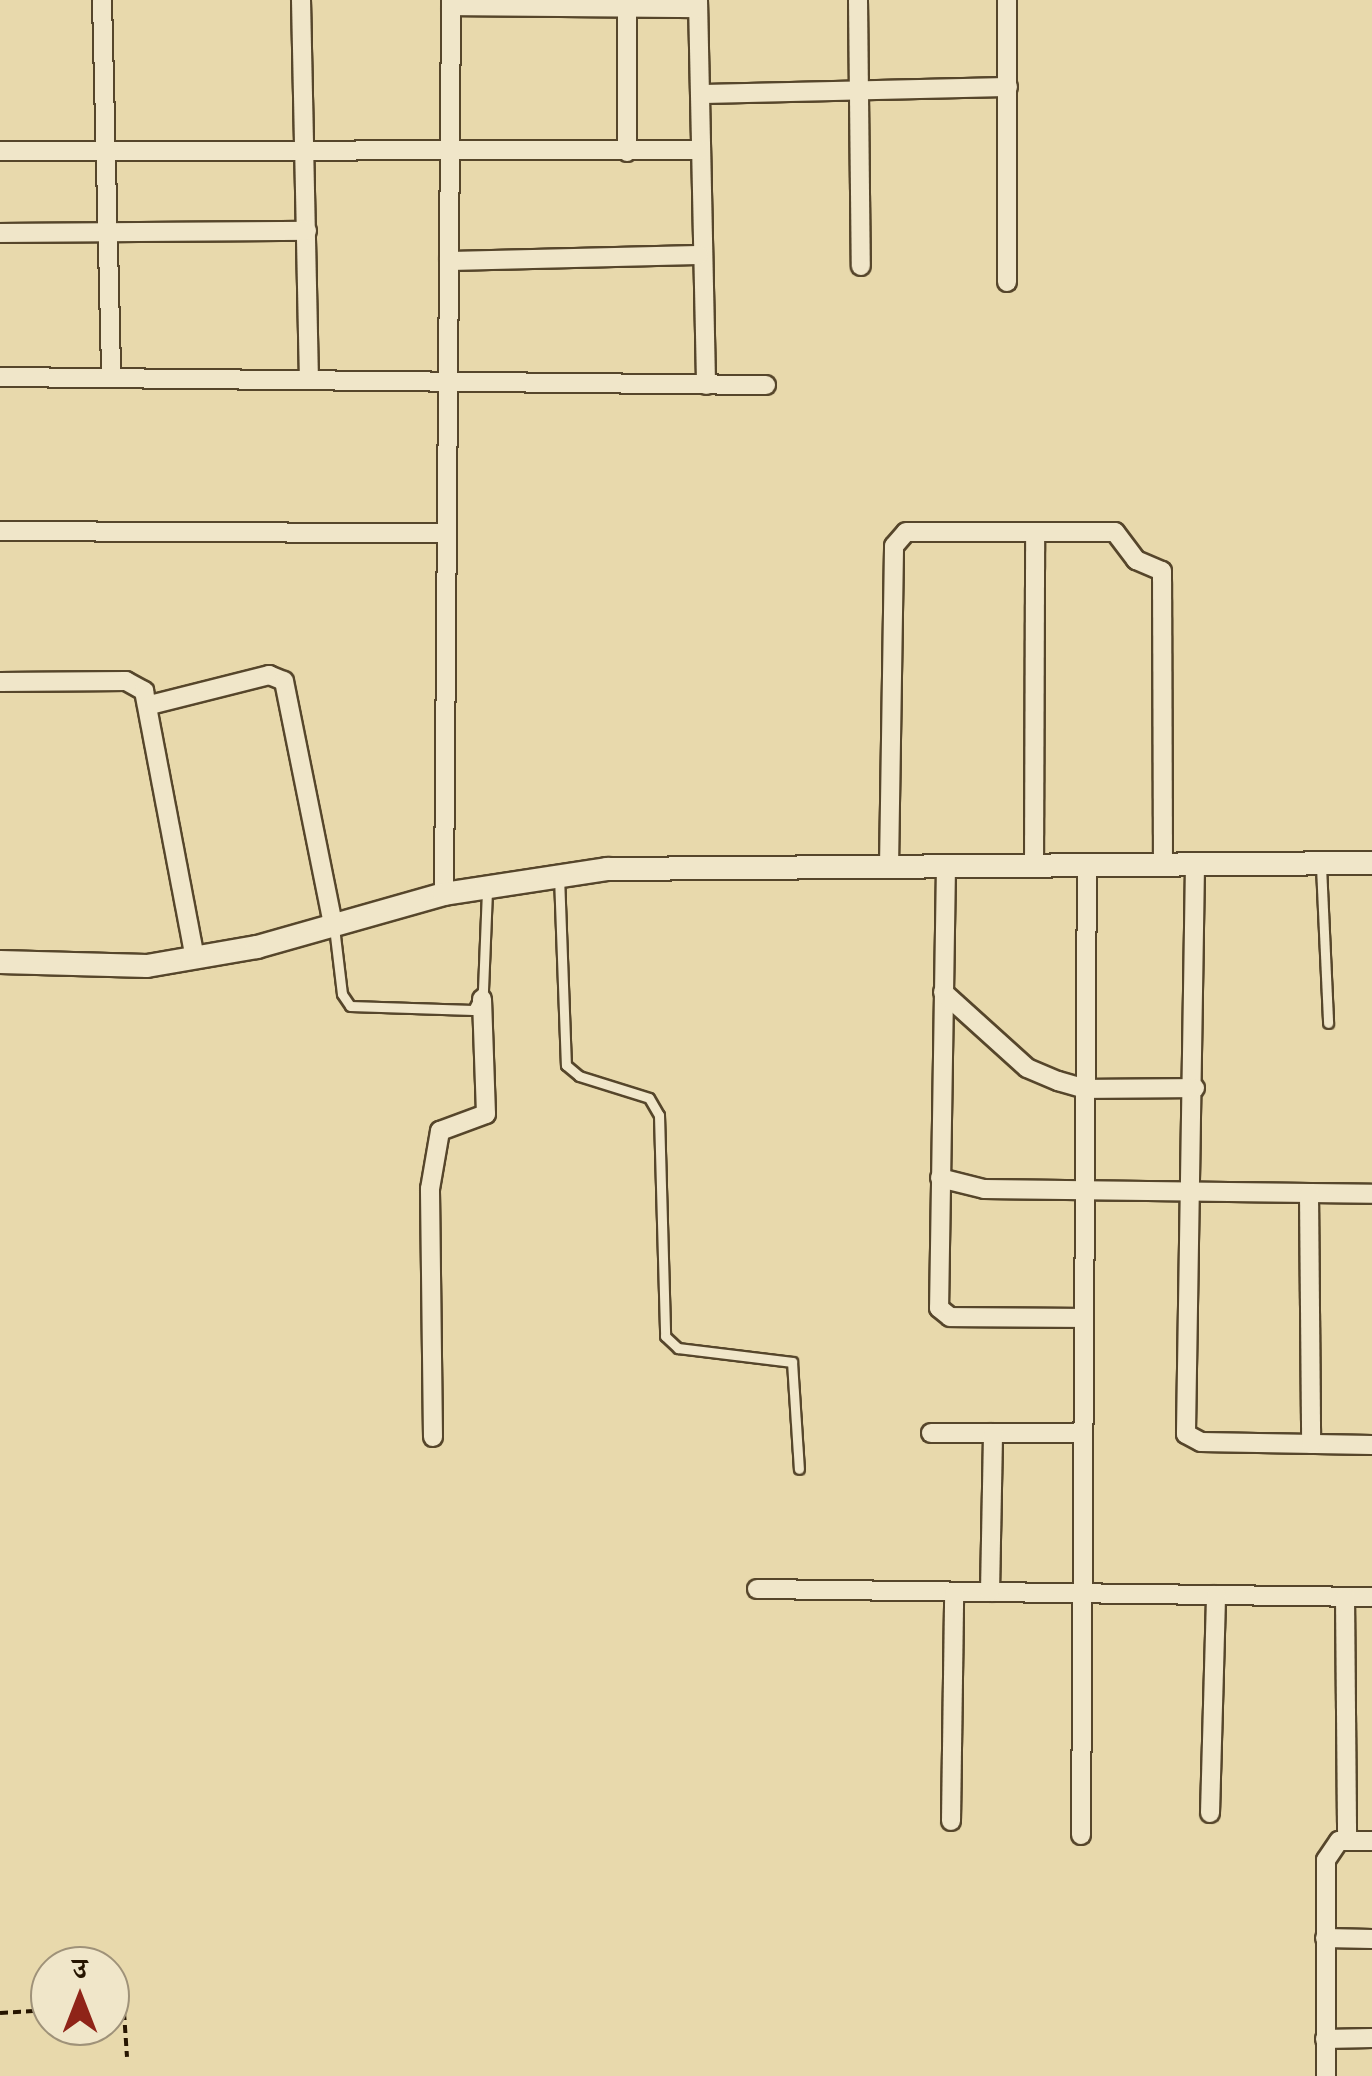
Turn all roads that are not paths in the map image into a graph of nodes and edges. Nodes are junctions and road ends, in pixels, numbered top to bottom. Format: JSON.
{"nodes":[{"id":1,"x":102,"y":0,"type":"edge"},
{"id":2,"x":302,"y":0,"type":"edge"},
{"id":3,"x":858,"y":0,"type":"edge"},
{"id":4,"x":1008,"y":0,"type":"edge"},
{"id":5,"x":451,"y":3,"type":"edge"},
{"id":6,"x":698,"y":4,"type":"edge"},
{"id":7,"x":627,"y":8,"type":"junction"},
{"id":8,"x":1008,"y":87,"type":"junction"},
{"id":9,"x":858,"y":90,"type":"junction"},
{"id":10,"x":702,"y":94,"type":"junction"},
{"id":11,"x":105,"y":148,"type":"junction"},
{"id":12,"x":305,"y":148,"type":"junction"},
{"id":13,"x":450,"y":148,"type":"junction"},
{"id":14,"x":699,"y":150,"type":"junction"},
{"id":15,"x":0,"y":151,"type":"edge"},
{"id":16,"x":627,"y":152,"type":"junction"},
{"id":17,"x":307,"y":231,"type":"junction"},
{"id":18,"x":110,"y":232,"type":"junction"},
{"id":19,"x":0,"y":233,"type":"edge"},
{"id":20,"x":700,"y":255,"type":"junction"},
{"id":21,"x":449,"y":262,"type":"junction"},
{"id":22,"x":861,"y":266,"type":"dead end"},
{"id":23,"x":1007,"y":282,"type":"dead end"},
{"id":24,"x":0,"y":376,"type":"edge"},
{"id":25,"x":112,"y":377,"type":"junction"},
{"id":26,"x":308,"y":380,"type":"junction"},
{"id":27,"x":448,"y":384,"type":"junction"},
{"id":28,"x":706,"y":385,"type":"junction"},
{"id":29,"x":766,"y":385,"type":"dead end"},
{"id":30,"x":0,"y":531,"type":"edge"},
{"id":31,"x":444,"y":534,"type":"junction"},
{"id":32,"x":1035,"y":534,"type":"junction"},
{"id":33,"x":0,"y":682,"type":"edge"},
{"id":34,"x":150,"y":705,"type":"junction"},
{"id":35,"x":1372,"y":863,"type":"edge"},
{"id":36,"x":1163,"y":864,"type":"junction"},
{"id":37,"x":1321,"y":864,"type":"junction"},
{"id":38,"x":1088,"y":865,"type":"junction"},
{"id":39,"x":1195,"y":865,"type":"junction"},
{"id":40,"x":946,"y":866,"type":"junction"},
{"id":41,"x":1034,"y":866,"type":"junction"},
{"id":42,"x":889,"y":867,"type":"junction"},
{"id":43,"x":559,"y":874,"type":"junction"},
{"id":44,"x":487,"y":885,"type":"junction"},
{"id":45,"x":444,"y":894,"type":"junction"},
{"id":46,"x":333,"y":925,"type":"junction"},
{"id":47,"x":194,"y":958,"type":"junction"},
{"id":48,"x":0,"y":962,"type":"edge"},
{"id":49,"x":942,"y":992,"type":"junction"},
{"id":50,"x":482,"y":1000,"type":"junction"},
{"id":51,"x":1328,"y":1022,"type":"dead end"},
{"id":52,"x":1195,"y":1088,"type":"junction"},
{"id":53,"x":1086,"y":1089,"type":"junction"},
{"id":54,"x":940,"y":1178,"type":"junction"},
{"id":55,"x":1083,"y":1190,"type":"junction"},
{"id":56,"x":1194,"y":1194,"type":"junction"},
{"id":57,"x":1309,"y":1194,"type":"junction"},
{"id":58,"x":1372,"y":1194,"type":"edge"},
{"id":59,"x":1080,"y":1318,"type":"junction"},
{"id":60,"x":931,"y":1433,"type":"dead end"},
{"id":61,"x":992,"y":1433,"type":"junction"},
{"id":62,"x":1081,"y":1433,"type":"junction"},
{"id":63,"x":433,"y":1437,"type":"dead end"},
{"id":64,"x":1311,"y":1444,"type":"junction"},
{"id":65,"x":1372,"y":1445,"type":"edge"},
{"id":66,"x":799,"y":1469,"type":"dead end"},
{"id":67,"x":757,"y":1589,"type":"dead end"},
{"id":68,"x":954,"y":1592,"type":"junction"},
{"id":69,"x":990,"y":1592,"type":"junction"},
{"id":70,"x":1083,"y":1594,"type":"junction"},
{"id":71,"x":1216,"y":1595,"type":"junction"},
{"id":72,"x":1345,"y":1597,"type":"junction"},
{"id":73,"x":1372,"y":1598,"type":"edge"},
{"id":74,"x":1210,"y":1814,"type":"dead end"},
{"id":75,"x":951,"y":1821,"type":"dead end"},
{"id":76,"x":1081,"y":1835,"type":"dead end"},
{"id":77,"x":1347,"y":1840,"type":"junction"},
{"id":78,"x":1372,"y":1841,"type":"edge"},
{"id":79,"x":1325,"y":1938,"type":"junction"},
{"id":80,"x":1372,"y":1939,"type":"edge"},
{"id":81,"x":1326,"y":2038,"type":"junction"},
{"id":82,"x":1372,"y":2038,"type":"edge"},
{"id":83,"x":1326,"y":2076,"type":"edge"}],
"edges":[{"from":1,"to":11,"type":"street"},
{"from":2,"to":12,"type":"street"},
{"from":3,"to":9,"type":"street"},
{"from":4,"to":8,"type":"street"},
{"from":5,"to":7,"type":"street"},
{"from":5,"to":13,"type":"street"},
{"from":6,"to":7,"type":"street"},
{"from":6,"to":10,"type":"street"},
{"from":7,"to":16,"type":"street"},
{"from":8,"to":9,"type":"street"},
{"from":8,"to":23,"type":"street"},
{"from":9,"to":10,"type":"street"},
{"from":9,"to":22,"type":"street"},
{"from":10,"to":14,"type":"street"},
{"from":11,"to":12,"type":"street"},
{"from":11,"to":15,"type":"street"},
{"from":11,"to":18,"type":"street"},
{"from":12,"to":13,"type":"street"},
{"from":12,"to":17,"type":"street"},
{"from":13,"to":16,"type":"street"},
{"from":13,"to":21,"type":"street"},
{"from":14,"to":16,"type":"street"},
{"from":14,"to":20,"type":"street"},
{"from":17,"to":18,"type":"street"},
{"from":17,"to":26,"type":"street"},
{"from":18,"to":19,"type":"street"},
{"from":18,"to":25,"type":"street"},
{"from":20,"to":21,"type":"street"},
{"from":20,"to":28,"type":"street"},
{"from":21,"to":27,"type":"street"},
{"from":24,"to":25,"type":"street"},
{"from":25,"to":26,"type":"street"},
{"from":26,"to":27,"type":"street"},
{"from":27,"to":28,"type":"street"},
{"from":27,"to":31,"type":"street"},
{"from":28,"to":29,"type":"street"},
{"from":30,"to":31,"type":"street"},
{"from":31,"to":45,"type":"street"},
{"from":32,"to":36,"type":"street"},
{"from":32,"to":41,"type":"street"},
{"from":32,"to":42,"type":"street"},
{"from":33,"to":34,"type":"street"},
{"from":34,"to":46,"type":"street"},
{"from":34,"to":47,"type":"street"},
{"from":35,"to":37,"type":"street"},
{"from":36,"to":38,"type":"street"},
{"from":36,"to":39,"type":"street"},
{"from":37,"to":39,"type":"street"},
{"from":37,"to":51,"type":"lane"},
{"from":38,"to":41,"type":"street"},
{"from":38,"to":53,"type":"street"},
{"from":39,"to":52,"type":"street"},
{"from":40,"to":41,"type":"street"},
{"from":40,"to":42,"type":"street"},
{"from":40,"to":49,"type":"street"},
{"from":42,"to":43,"type":"street"},
{"from":43,"to":44,"type":"street"},
{"from":43,"to":66,"type":"lane"},
{"from":44,"to":45,"type":"street"},
{"from":44,"to":50,"type":"lane"},
{"from":45,"to":46,"type":"street"},
{"from":46,"to":47,"type":"street"},
{"from":46,"to":50,"type":"lane"},
{"from":47,"to":48,"type":"street"},
{"from":49,"to":53,"type":"street"},
{"from":49,"to":54,"type":"street"},
{"from":50,"to":63,"type":"street"},
{"from":52,"to":53,"type":"street"},
{"from":52,"to":56,"type":"street"},
{"from":53,"to":55,"type":"street"},
{"from":54,"to":55,"type":"street"},
{"from":54,"to":59,"type":"street"},
{"from":55,"to":56,"type":"street"},
{"from":55,"to":59,"type":"street"},
{"from":56,"to":57,"type":"street"},
{"from":56,"to":64,"type":"street"},
{"from":57,"to":58,"type":"street"},
{"from":57,"to":64,"type":"street"},
{"from":59,"to":62,"type":"street"},
{"from":60,"to":61,"type":"street"},
{"from":61,"to":62,"type":"street"},
{"from":61,"to":69,"type":"street"},
{"from":62,"to":70,"type":"street"},
{"from":64,"to":65,"type":"street"},
{"from":67,"to":68,"type":"street"},
{"from":68,"to":69,"type":"street"},
{"from":68,"to":75,"type":"street"},
{"from":69,"to":70,"type":"street"},
{"from":70,"to":71,"type":"street"},
{"from":70,"to":76,"type":"street"},
{"from":71,"to":72,"type":"street"},
{"from":71,"to":74,"type":"street"},
{"from":72,"to":73,"type":"street"},
{"from":72,"to":77,"type":"street"},
{"from":77,"to":78,"type":"street"},
{"from":77,"to":79,"type":"street"},
{"from":79,"to":80,"type":"street"},
{"from":79,"to":81,"type":"street"},
{"from":81,"to":82,"type":"street"},
{"from":81,"to":83,"type":"street"}]}
